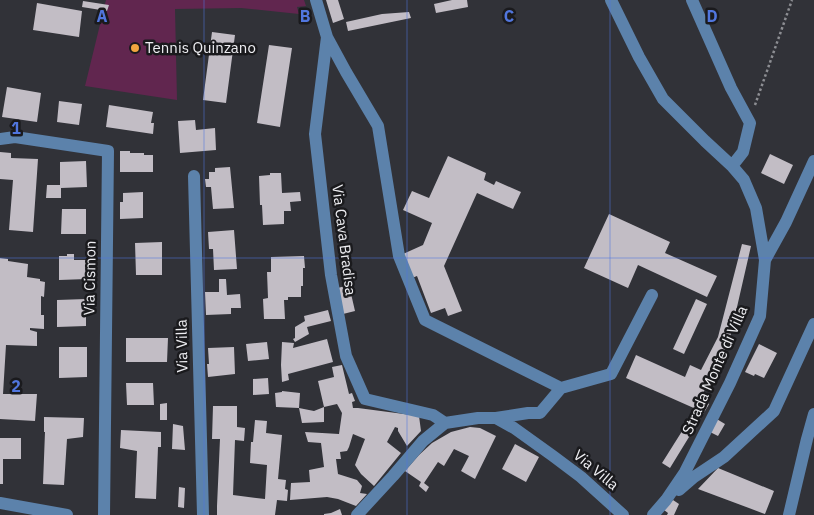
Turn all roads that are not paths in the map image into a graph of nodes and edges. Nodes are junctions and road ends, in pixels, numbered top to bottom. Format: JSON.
{"nodes":[{"id":1,"x":316,"y":0,"type":"edge"},
{"id":2,"x":611,"y":0,"type":"edge"},
{"id":3,"x":692,"y":0,"type":"edge"},
{"id":4,"x":328,"y":37,"type":"junction"},
{"id":5,"x":0,"y":138,"type":"edge"},
{"id":6,"x":814,"y":161,"type":"edge"},
{"id":7,"x":732,"y":166,"type":"junction"},
{"id":8,"x":194,"y":176,"type":"dead end"},
{"id":9,"x":765,"y":260,"type":"junction"},
{"id":10,"x":652,"y":295,"type":"dead end"},
{"id":11,"x":814,"y":324,"type":"edge"},
{"id":12,"x":561,"y":388,"type":"junction"},
{"id":13,"x":814,"y":414,"type":"edge"},
{"id":14,"x":496,"y":418,"type":"junction"},
{"id":15,"x":445,"y":423,"type":"junction"},
{"id":16,"x":666,"y":500,"type":"junction"},
{"id":17,"x":0,"y":503,"type":"edge"},
{"id":18,"x":68,"y":515,"type":"edge"},
{"id":19,"x":104,"y":515,"type":"edge"},
{"id":20,"x":203,"y":515,"type":"edge"},
{"id":21,"x":357,"y":515,"type":"edge"},
{"id":22,"x":623,"y":515,"type":"edge"},
{"id":23,"x":653,"y":515,"type":"edge"},
{"id":24,"x":790,"y":515,"type":"edge"}],
"edges":[{"from":1,"to":4,"type":"street","name":"Via Cava Bradisa"},
{"from":2,"to":7,"type":"street","name":"Strada Monte di Villa"},
{"from":3,"to":7,"type":"street"},
{"from":4,"to":12,"type":"street"},
{"from":4,"to":15,"type":"street","name":"Via Cava Bradisa"},
{"from":5,"to":19,"type":"street","name":"Via Cismon"},
{"from":6,"to":9,"type":"street"},
{"from":7,"to":9,"type":"street","name":"Strada Monte di Villa"},
{"from":8,"to":20,"type":"street","name":"Via Villa"},
{"from":9,"to":16,"type":"street","name":"Strada Monte di Villa"},
{"from":10,"to":12,"type":"street"},
{"from":11,"to":16,"type":"street","name":"Strada Monte di Villa"},
{"from":12,"to":14,"type":"street"},
{"from":13,"to":24,"type":"street"},
{"from":14,"to":15,"type":"street"},
{"from":14,"to":22,"type":"street","name":"Via Villa"},
{"from":15,"to":21,"type":"street"},
{"from":16,"to":23,"type":"street","name":"Strada Monte di Villa"},
{"from":17,"to":18,"type":"street"}]}
